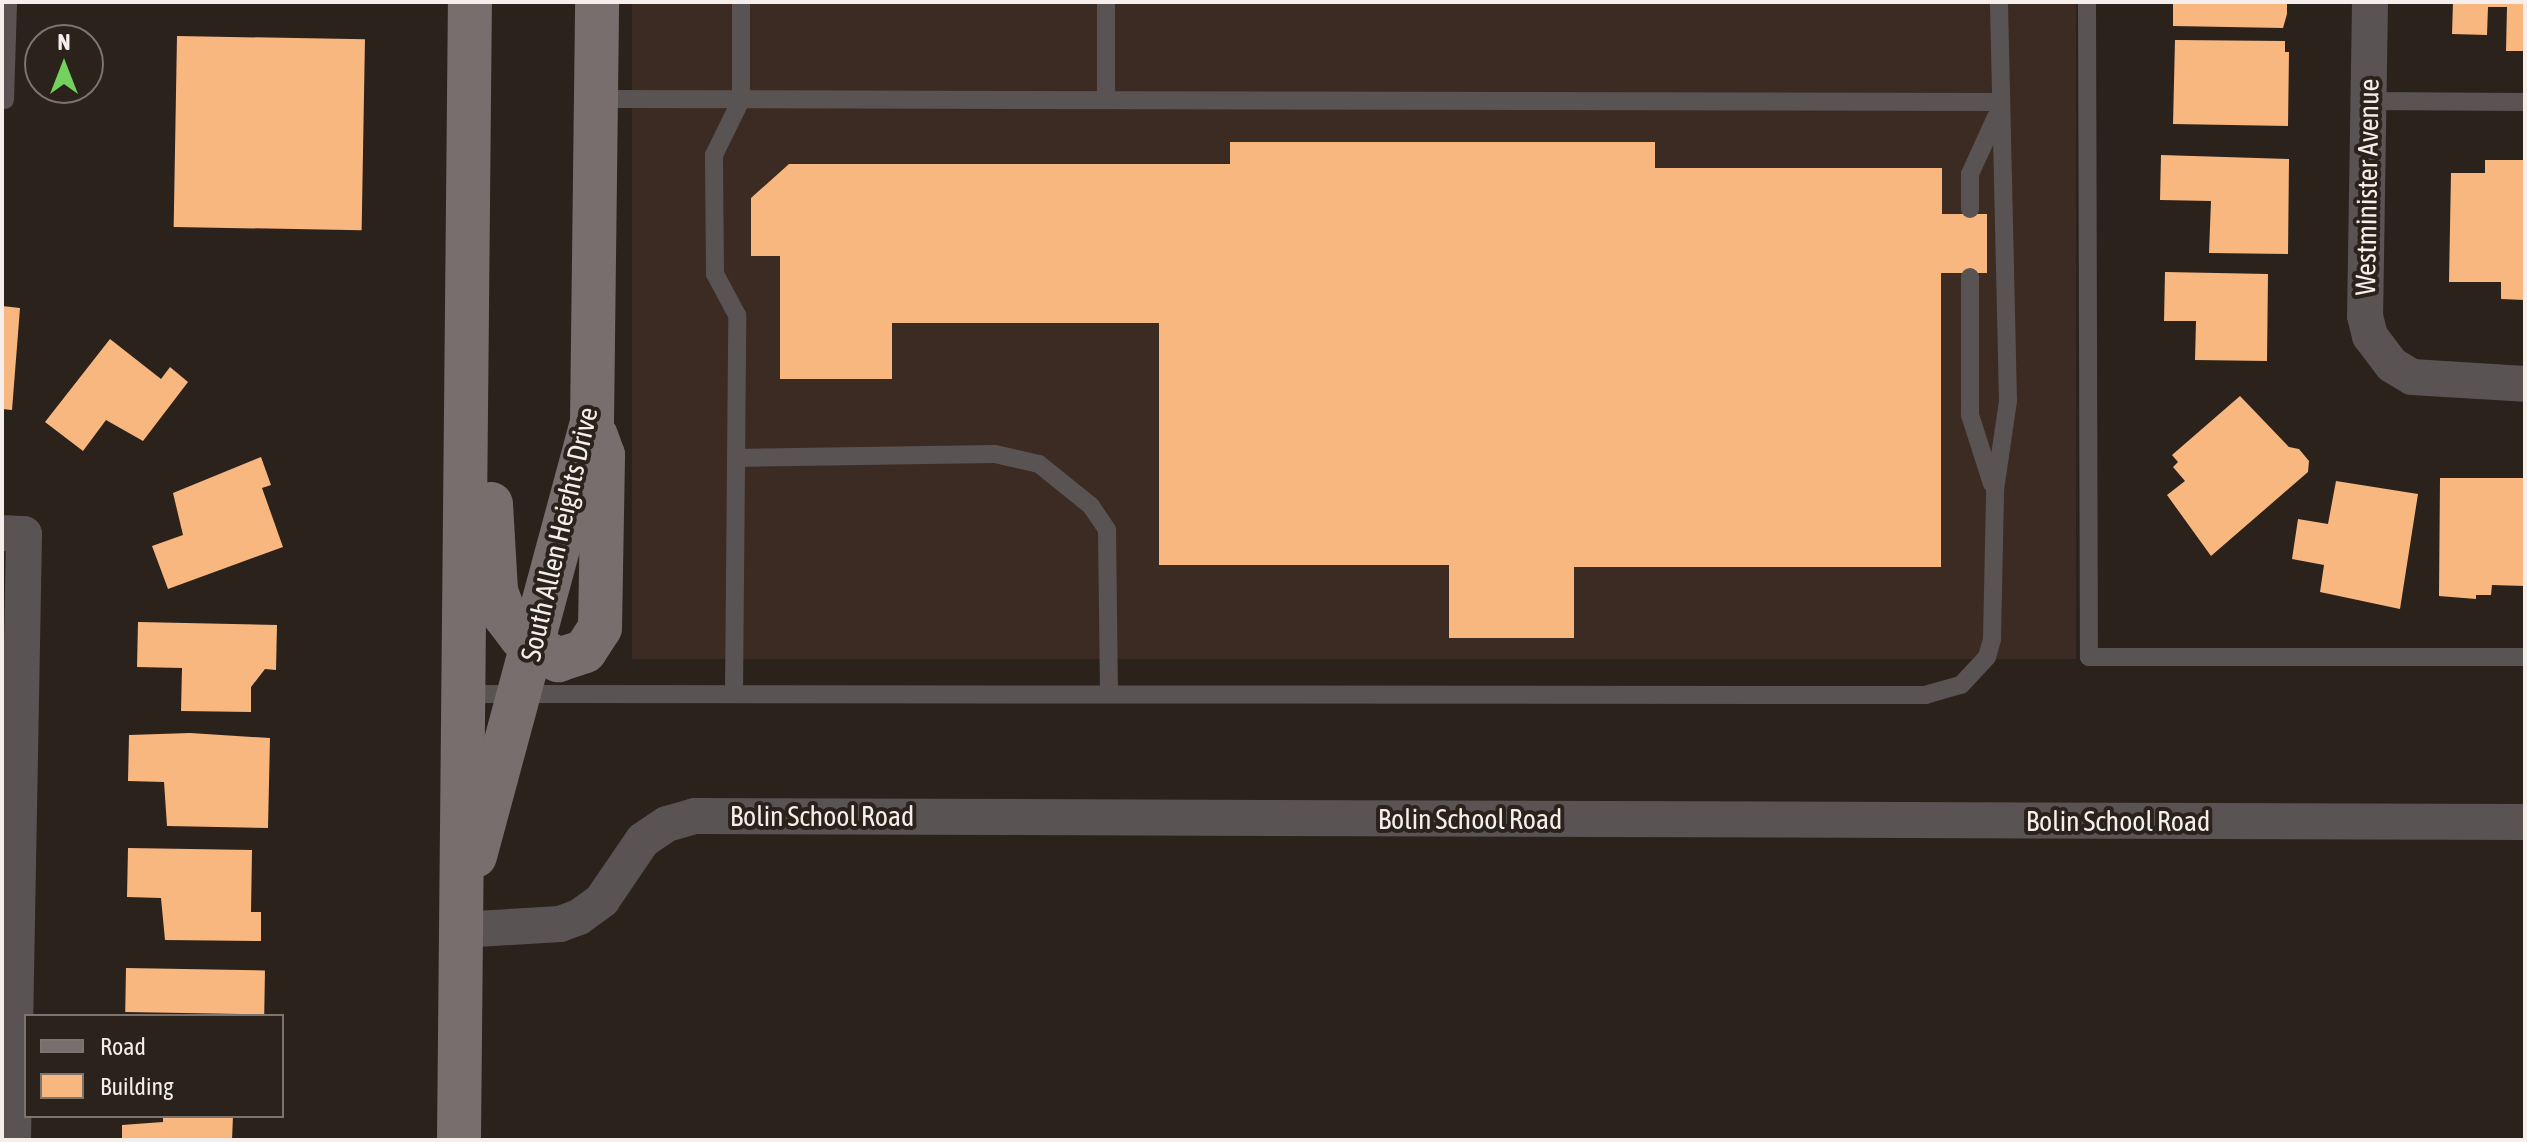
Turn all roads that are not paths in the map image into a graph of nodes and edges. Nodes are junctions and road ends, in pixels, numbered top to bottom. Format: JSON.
{"nodes":[{"id":1,"x":8,"y":2,"type":"edge"},
{"id":2,"x":470,"y":2,"type":"edge"},
{"id":3,"x":597,"y":2,"type":"edge"},
{"id":4,"x":741,"y":2,"type":"edge"},
{"id":5,"x":1106,"y":2,"type":"edge"},
{"id":6,"x":1999,"y":2,"type":"edge"},
{"id":7,"x":2087,"y":2,"type":"edge"},
{"id":8,"x":2370,"y":2,"type":"edge"},
{"id":9,"x":596,"y":99,"type":"junction"},
{"id":10,"x":5,"y":100,"type":"dead end"},
{"id":11,"x":741,"y":100,"type":"junction"},
{"id":12,"x":1106,"y":100,"type":"junction"},
{"id":13,"x":2369,"y":101,"type":"junction"},
{"id":14,"x":2525,"y":102,"type":"edge"},
{"id":15,"x":1999,"y":107,"type":"junction"},
{"id":16,"x":1970,"y":209,"type":"dead end"},
{"id":17,"x":464,"y":275,"type":"junction"},
{"id":18,"x":1970,"y":277,"type":"dead end"},
{"id":19,"x":2525,"y":384,"type":"edge"},
{"id":20,"x":592,"y":422,"type":"junction"},
{"id":21,"x":736,"y":458,"type":"junction"},
{"id":22,"x":1995,"y":490,"type":"junction"},
{"id":23,"x":13,"y":534,"type":"edge"},
{"id":24,"x":545,"y":653,"type":"junction"},
{"id":25,"x":2525,"y":657,"type":"edge"},
{"id":26,"x":461,"y":694,"type":"junction"},
{"id":27,"x":520,"y":694,"type":"junction"},
{"id":28,"x":599,"y":694,"type":"junction"},
{"id":29,"x":734,"y":694,"type":"junction"},
{"id":30,"x":1109,"y":694,"type":"junction"},
{"id":31,"x":2525,"y":822,"type":"edge"},
{"id":32,"x":10,"y":892,"type":"edge"},
{"id":33,"x":460,"y":921,"type":"junction"},
{"id":34,"x":13,"y":1140,"type":"edge"},
{"id":35,"x":459,"y":1140,"type":"edge"}],
"edges":[{"from":1,"to":10,"type":"lane"},
{"from":2,"to":17,"type":"main road","name":"South Allen Heights Drive"},
{"from":3,"to":9,"type":"main road","name":"South Allen Heights Drive"},
{"from":4,"to":11,"type":"lane"},
{"from":5,"to":12,"type":"lane"},
{"from":6,"to":15,"type":"lane"},
{"from":7,"to":25,"type":"lane"},
{"from":8,"to":13,"type":"street","name":"Westminister Avenue"},
{"from":9,"to":11,"type":"lane"},
{"from":9,"to":20,"type":"main road","name":"South Allen Heights Drive"},
{"from":11,"to":12,"type":"lane"},
{"from":11,"to":21,"type":"lane"},
{"from":12,"to":15,"type":"lane"},
{"from":13,"to":14,"type":"lane"},
{"from":13,"to":19,"type":"street","name":"Westminister Avenue"},
{"from":15,"to":16,"type":"lane"},
{"from":15,"to":22,"type":"lane"},
{"from":17,"to":24,"type":"main road"},
{"from":17,"to":26,"type":"main road","name":"South Allen Heights Drive"},
{"from":18,"to":22,"type":"lane"},
{"from":20,"to":24,"type":"main road","name":"South Allen Heights Drive"},
{"from":20,"to":24,"type":"main road"},
{"from":21,"to":29,"type":"lane"},
{"from":21,"to":30,"type":"lane"},
{"from":22,"to":30,"type":"lane"},
{"from":23,"to":32,"type":"street"},
{"from":24,"to":27,"type":"main road","name":"South Allen Heights Drive"},
{"from":24,"to":28,"type":"lane"},
{"from":26,"to":27,"type":"lane"},
{"from":26,"to":33,"type":"main road","name":"South Allen Heights Drive"},
{"from":27,"to":28,"type":"lane"},
{"from":27,"to":33,"type":"main road","name":"South Allen Heights Drive"},
{"from":28,"to":29,"type":"lane"},
{"from":29,"to":30,"type":"lane"},
{"from":31,"to":33,"type":"street","name":"Bolin School Road"},
{"from":32,"to":34,"type":"street"},
{"from":33,"to":35,"type":"main road","name":"South Allen Heights Drive"}]}
